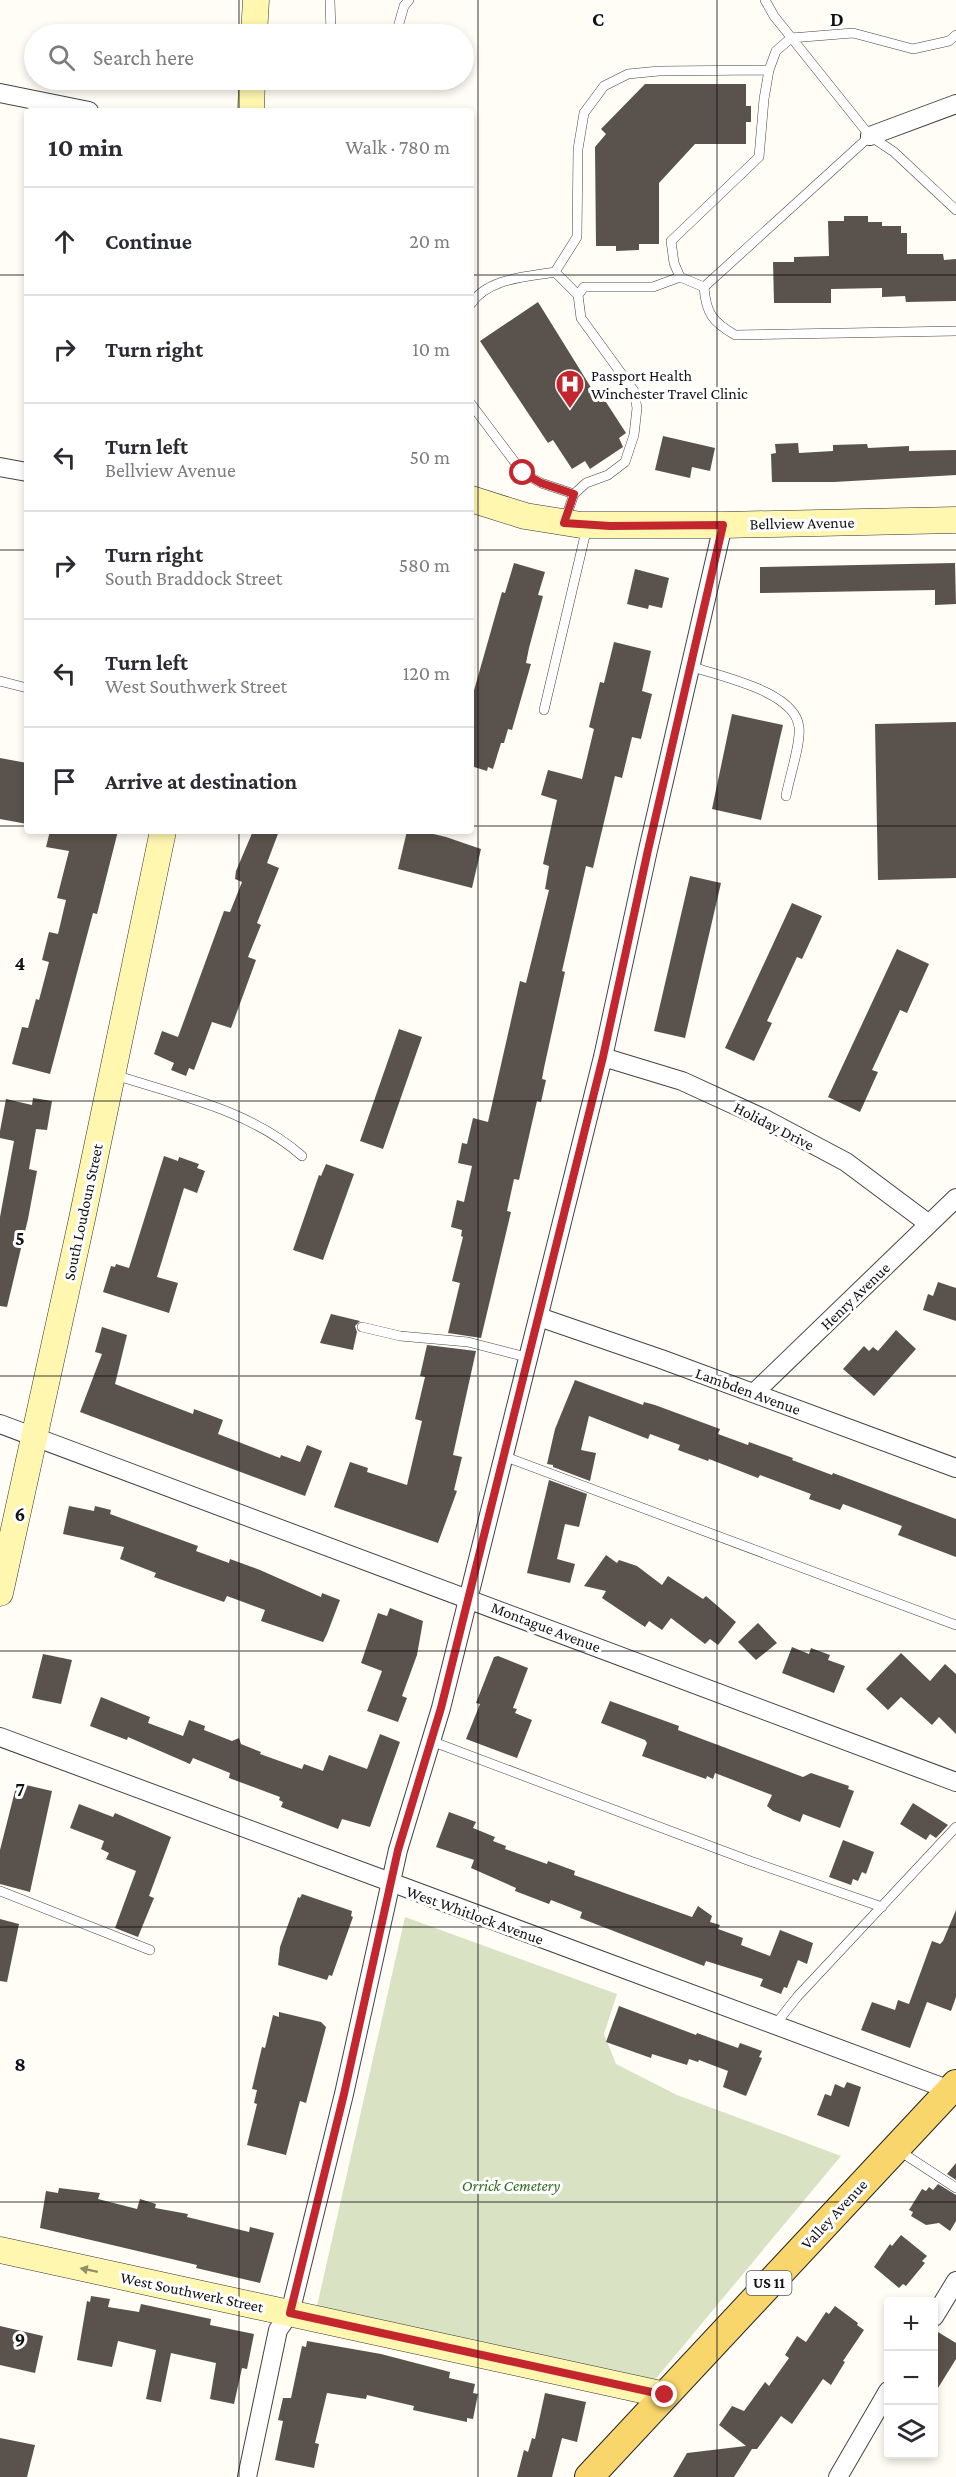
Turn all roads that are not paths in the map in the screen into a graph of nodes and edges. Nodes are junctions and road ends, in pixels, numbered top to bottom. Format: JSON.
{"nodes":[{"id":1,"x":256,"y":0,"type":"edge"},
{"id":2,"x":330,"y":0,"type":"edge"},
{"id":3,"x":409,"y":0,"type":"edge"},
{"id":4,"x":765,"y":0,"type":"edge"},
{"id":5,"x":255,"y":24,"type":"edge"},
{"id":6,"x":331,"y":24,"type":"edge"},
{"id":7,"x":399,"y":24,"type":"edge"},
{"id":8,"x":956,"y":35,"type":"edge"},
{"id":9,"x":791,"y":38,"type":"junction"},
{"id":10,"x":769,"y":70,"type":"junction"},
{"id":11,"x":252,"y":90,"type":"edge"},
{"id":12,"x":0,"y":93,"type":"edge"},
{"id":13,"x":956,"y":104,"type":"edge"},
{"id":14,"x":75,"y":108,"type":"edge"},
{"id":15,"x":251,"y":108,"type":"edge"},
{"id":16,"x":870,"y":136,"type":"junction"},
{"id":17,"x":956,"y":210,"type":"edge"},
{"id":18,"x":555,"y":272,"type":"junction"},
{"id":19,"x":680,"y":277,"type":"junction"},
{"id":20,"x":704,"y":287,"type":"junction"},
{"id":21,"x":578,"y":295,"type":"junction"},
{"id":22,"x":474,"y":299,"type":"edge"},
{"id":23,"x":956,"y":331,"type":"edge"},
{"id":24,"x":474,"y":408,"type":"edge"},
{"id":25,"x":0,"y":467,"type":"edge"},
{"id":26,"x":24,"y":471,"type":"edge"},
{"id":27,"x":574,"y":494,"type":"junction"},
{"id":28,"x":474,"y":500,"type":"edge"},
{"id":29,"x":956,"y":520,"type":"edge"},
{"id":30,"x":576,"y":524,"type":"junction"},
{"id":31,"x":723,"y":525,"type":"junction"},
{"id":32,"x":690,"y":666,"type":"junction"},
{"id":33,"x":0,"y":681,"type":"edge"},
{"id":34,"x":24,"y":687,"type":"edge"},
{"id":35,"x":544,"y":710,"type":"dead end"},
{"id":36,"x":786,"y":796,"type":"dead end"},
{"id":37,"x":162,"y":834,"type":"edge"},
{"id":38,"x":603,"y":1057,"type":"junction"},
{"id":39,"x":113,"y":1074,"type":"junction"},
{"id":40,"x":302,"y":1156,"type":"dead end"},
{"id":41,"x":956,"y":1198,"type":"edge"},
{"id":42,"x":929,"y":1224,"type":"junction"},
{"id":43,"x":539,"y":1317,"type":"junction"},
{"id":44,"x":362,"y":1327,"type":"dead end"},
{"id":45,"x":530,"y":1359,"type":"junction"},
{"id":46,"x":754,"y":1393,"type":"junction"},
{"id":47,"x":0,"y":1424,"type":"edge"},
{"id":48,"x":33,"y":1438,"type":"junction"},
{"id":49,"x":506,"y":1457,"type":"junction"},
{"id":50,"x":956,"y":1467,"type":"edge"},
{"id":51,"x":0,"y":1593,"type":"edge"},
{"id":52,"x":469,"y":1598,"type":"junction"},
{"id":53,"x":956,"y":1625,"type":"edge"},
{"id":54,"x":0,"y":1737,"type":"edge"},
{"id":55,"x":431,"y":1742,"type":"junction"},
{"id":56,"x":956,"y":1782,"type":"edge"},
{"id":57,"x":956,"y":1827,"type":"edge"},
{"id":58,"x":391,"y":1884,"type":"junction"},
{"id":59,"x":0,"y":1891,"type":"edge"},
{"id":60,"x":882,"y":1907,"type":"junction"},
{"id":61,"x":150,"y":1950,"type":"dead end"},
{"id":62,"x":775,"y":2025,"type":"junction"},
{"id":63,"x":953,"y":2087,"type":"edge"},
{"id":64,"x":895,"y":2148,"type":"junction"},
{"id":65,"x":956,"y":2188,"type":"edge"},
{"id":66,"x":0,"y":2250,"type":"edge"},
{"id":67,"x":956,"y":2281,"type":"edge"},
{"id":68,"x":938,"y":2309,"type":"edge"},
{"id":69,"x":290,"y":2313,"type":"junction"},
{"id":70,"x":665,"y":2395,"type":"junction"},
{"id":71,"x":884,"y":2398,"type":"edge"},
{"id":72,"x":247,"y":2477,"type":"edge"},
{"id":73,"x":589,"y":2477,"type":"edge"},
{"id":74,"x":838,"y":2477,"type":"edge"}],
"edges":[{"from":1,"to":5,"type":"street"},
{"from":2,"to":6,"type":"lane"},
{"from":3,"to":7,"type":"lane"},
{"from":4,"to":9,"type":"lane"},
{"from":8,"to":9,"type":"lane"},
{"from":9,"to":10,"type":"lane"},
{"from":9,"to":16,"type":"lane"},
{"from":10,"to":18,"type":"lane"},
{"from":10,"to":19,"type":"lane"},
{"from":11,"to":15,"type":"street"},
{"from":12,"to":14,"type":"street"},
{"from":13,"to":16,"type":"street"},
{"from":16,"to":17,"type":"lane"},
{"from":16,"to":20,"type":"lane"},
{"from":18,"to":21,"type":"lane"},
{"from":18,"to":22,"type":"lane"},
{"from":19,"to":20,"type":"lane"},
{"from":19,"to":21,"type":"lane"},
{"from":20,"to":23,"type":"lane"},
{"from":21,"to":27,"type":"lane"},
{"from":24,"to":27,"type":"lane"},
{"from":25,"to":26,"type":"street"},
{"from":27,"to":30,"type":"lane"},
{"from":28,"to":30,"type":"street","name":"Bellview Avenue"},
{"from":29,"to":31,"type":"street","name":"Bellview Avenue"},
{"from":30,"to":31,"type":"street","name":"Bellview Avenue"},
{"from":30,"to":35,"type":"lane"},
{"from":31,"to":32,"type":"street"},
{"from":32,"to":36,"type":"lane"},
{"from":32,"to":38,"type":"street"},
{"from":33,"to":34,"type":"lane"},
{"from":37,"to":39,"type":"street","name":"South Loudoun Street"},
{"from":38,"to":42,"type":"street","name":"Holiday Drive"},
{"from":38,"to":43,"type":"street"},
{"from":39,"to":40,"type":"lane"},
{"from":39,"to":48,"type":"street","name":"South Loudoun Street"},
{"from":41,"to":42,"type":"street","name":"Henry Avenue"},
{"from":42,"to":46,"type":"street","name":"Henry Avenue"},
{"from":43,"to":45,"type":"street"},
{"from":43,"to":46,"type":"street","name":"Lambden Avenue"},
{"from":44,"to":45,"type":"lane"},
{"from":45,"to":49,"type":"street"},
{"from":46,"to":50,"type":"street","name":"Lambden Avenue"},
{"from":47,"to":48,"type":"street","name":"Montague Avenue"},
{"from":48,"to":51,"type":"street","name":"South Loudoun Street"},
{"from":48,"to":52,"type":"street","name":"Montague Avenue"},
{"from":49,"to":52,"type":"street"},
{"from":49,"to":53,"type":"lane"},
{"from":52,"to":55,"type":"street"},
{"from":52,"to":56,"type":"street","name":"Montague Avenue"},
{"from":54,"to":58,"type":"street","name":"West Whitlock Avenue"},
{"from":55,"to":58,"type":"street"},
{"from":55,"to":60,"type":"lane"},
{"from":57,"to":60,"type":"lane"},
{"from":58,"to":62,"type":"street","name":"West Whitlock Avenue"},
{"from":58,"to":69,"type":"street"},
{"from":59,"to":61,"type":"lane"},
{"from":60,"to":62,"type":"lane"},
{"from":62,"to":63,"type":"street","name":"West Whitlock Avenue"},
{"from":63,"to":64,"type":"main road","name":"Valley Avenue","number":"US 11"},
{"from":64,"to":65,"type":"lane"},
{"from":64,"to":70,"type":"main road","name":"Valley Avenue","number":"US 11"},
{"from":69,"to":66,"type":"street","name":"West Southwerk Street","one_way":true},
{"from":67,"to":68,"type":"street"},
{"from":69,"to":70,"type":"street","name":"West Southwerk Street"},
{"from":69,"to":72,"type":"street"},
{"from":70,"to":73,"type":"main road","name":"Valley Avenue","number":"US 11"},
{"from":71,"to":74,"type":"street"}]}
